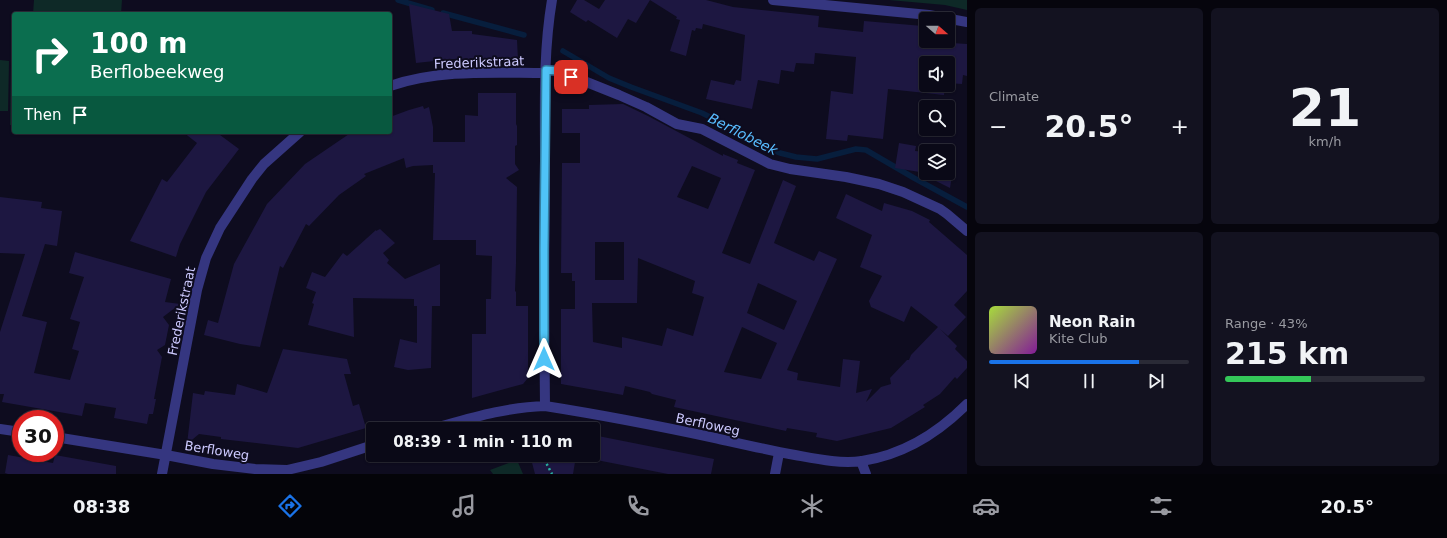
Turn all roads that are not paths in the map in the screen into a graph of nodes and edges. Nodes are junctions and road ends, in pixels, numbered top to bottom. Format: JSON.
{"nodes":[{"id":1,"x":552,"y":0,"type":"edge"},
{"id":2,"x":773,"y":0,"type":"edge"},
{"id":3,"x":967,"y":22,"type":"edge"},
{"id":4,"x":545,"y":72,"type":"junction"},
{"id":5,"x":392,"y":85,"type":"edge"},
{"id":6,"x":297,"y":134,"type":"edge"},
{"id":7,"x":967,"y":231,"type":"edge"},
{"id":8,"x":967,"y":404,"type":"edge"},
{"id":9,"x":545,"y":406,"type":"junction"},
{"id":10,"x":458,"y":422,"type":"edge"},
{"id":11,"x":0,"y":429,"type":"edge"},
{"id":12,"x":12,"y":431,"type":"edge"},
{"id":13,"x":64,"y":439,"type":"edge"},
{"id":14,"x":366,"y":447,"type":"edge"},
{"id":15,"x":779,"y":452,"type":"junction"},
{"id":16,"x":166,"y":454,"type":"junction"},
{"id":17,"x":861,"y":461,"type":"junction"},
{"id":18,"x":162,"y":474,"type":"edge"},
{"id":19,"x":775,"y":474,"type":"edge"},
{"id":20,"x":866,"y":474,"type":"edge"}],
"edges":[{"from":1,"to":4,"type":"street"},
{"from":2,"to":3,"type":"street"},
{"from":4,"to":5,"type":"street","name":"Frederikstraat"},
{"from":4,"to":7,"type":"street","name":"Frederikstraat"},
{"from":4,"to":9,"type":"street"},
{"from":6,"to":16,"type":"street","name":"Frederikstraat"},
{"from":8,"to":17,"type":"street","name":"Berfloweg"},
{"from":9,"to":10,"type":"street","name":"Berfloweg"},
{"from":9,"to":15,"type":"street","name":"Berfloweg"},
{"from":11,"to":12,"type":"street"},
{"from":13,"to":16,"type":"street","name":"Berfloweg"},
{"from":14,"to":16,"type":"street","name":"Berfloweg"},
{"from":15,"to":17,"type":"street","name":"Berfloweg"},
{"from":15,"to":19,"type":"street"},
{"from":16,"to":18,"type":"street","name":"Frederikstraat"},
{"from":17,"to":20,"type":"street"}]}
